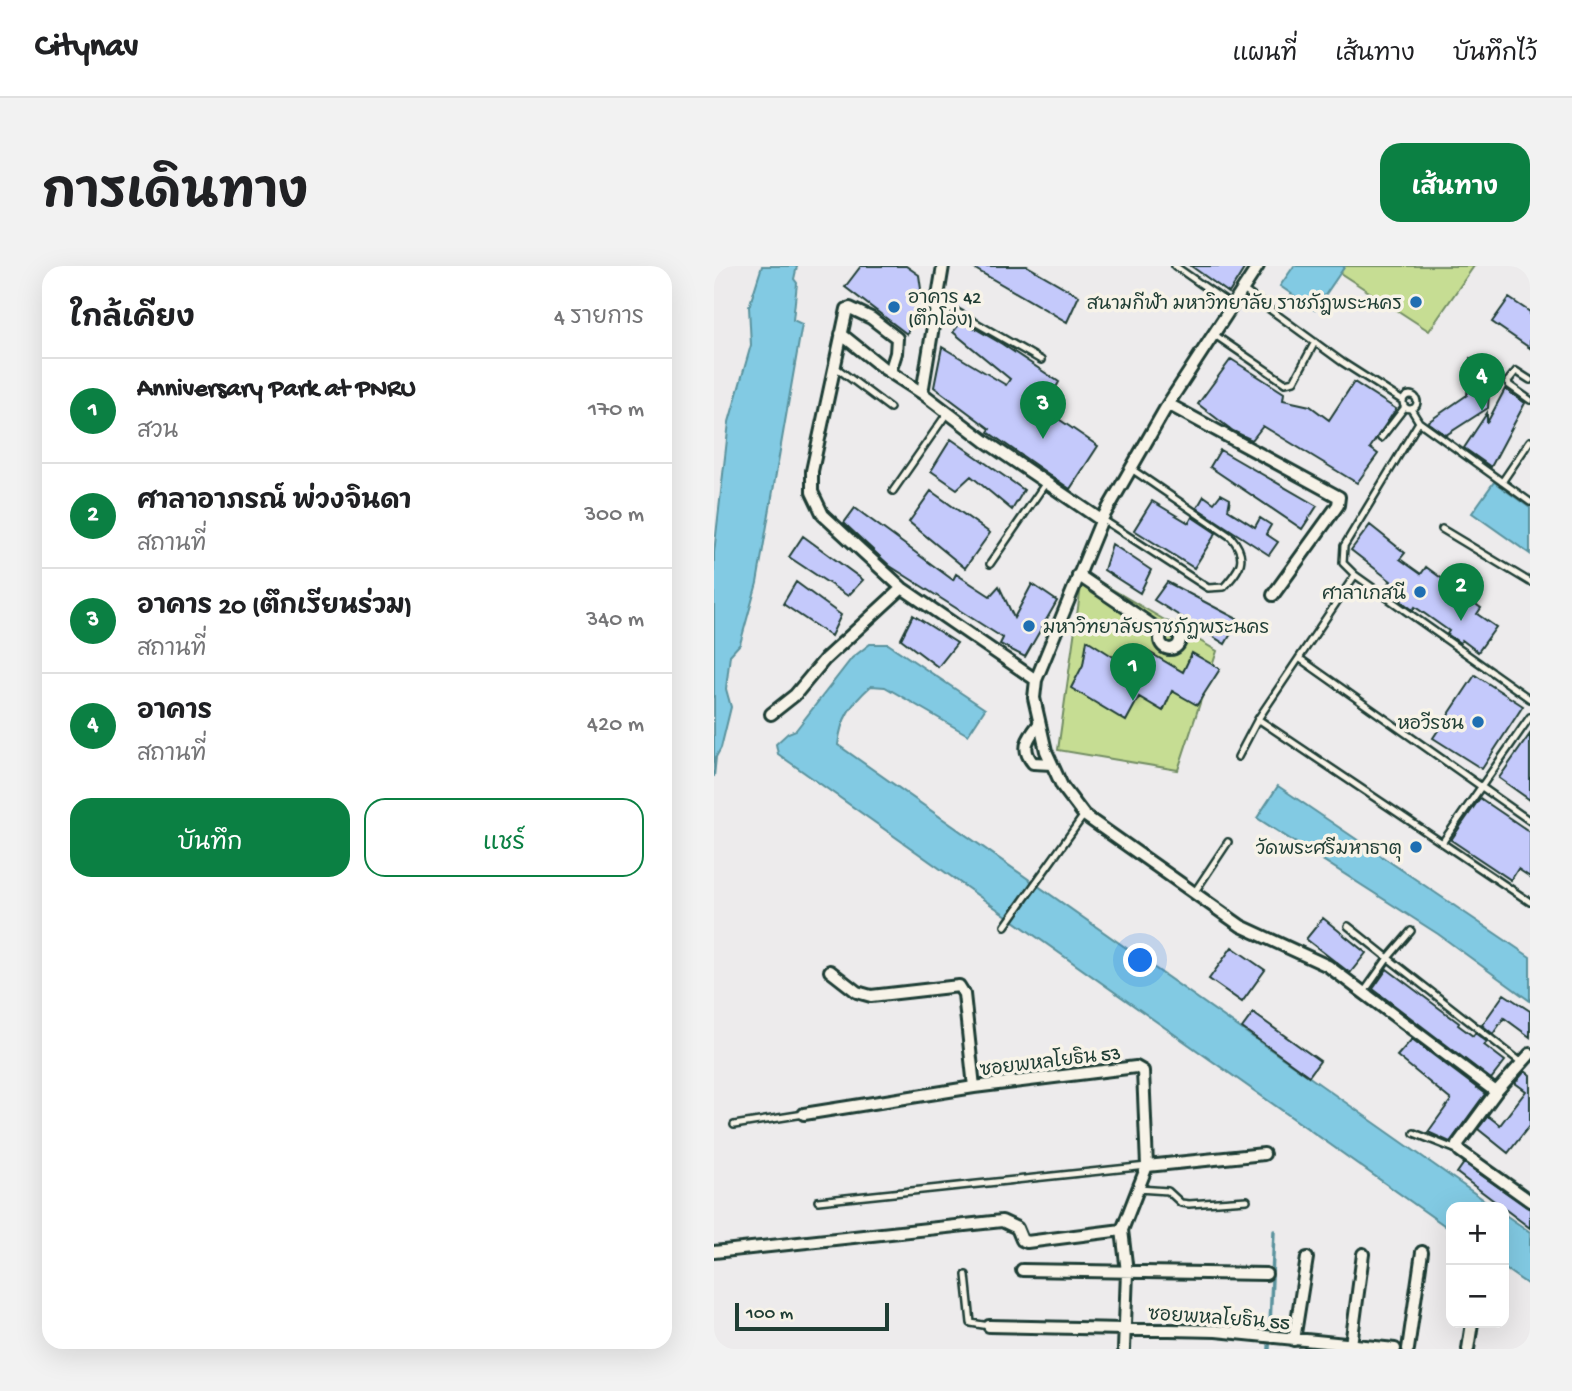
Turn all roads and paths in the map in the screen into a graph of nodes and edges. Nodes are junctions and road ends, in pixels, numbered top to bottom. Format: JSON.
{"nodes":[{"id":1,"x":943,"y":266,"type":"edge"},
{"id":2,"x":1175,"y":266,"type":"edge"},
{"id":3,"x":1258,"y":266,"type":"edge"},
{"id":4,"x":1242,"y":289,"type":"junction"},
{"id":5,"x":938,"y":301,"type":"junction"},
{"id":6,"x":1231,"y":305,"type":"junction"},
{"id":7,"x":1212,"y":333,"type":"junction"},
{"id":8,"x":841,"y":334,"type":"junction"},
{"id":9,"x":1315,"y":342,"type":"junction"},
{"id":10,"x":1041,"y":360,"type":"dead end"},
{"id":11,"x":834,"y":366,"type":"junction"},
{"id":12,"x":890,"y":372,"type":"junction"},
{"id":13,"x":1530,"y":380,"type":"edge"},
{"id":14,"x":922,"y":393,"type":"junction"},
{"id":15,"x":1530,"y":400,"type":"edge"},
{"id":16,"x":1168,"y":404,"type":"junction"},
{"id":17,"x":1407,"y":406,"type":"junction"},
{"id":18,"x":890,"y":408,"type":"dead end"},
{"id":19,"x":948,"y":412,"type":"junction"},
{"id":20,"x":1419,"y":422,"type":"junction"},
{"id":21,"x":1381,"y":438,"type":"dead end"},
{"id":22,"x":1530,"y":441,"type":"edge"},
{"id":23,"x":1130,"y":468,"type":"junction"},
{"id":24,"x":1502,"y":482,"type":"junction"},
{"id":25,"x":1045,"y":484,"type":"junction"},
{"id":26,"x":893,"y":491,"type":"dead end"},
{"id":27,"x":1530,"y":502,"type":"edge"},
{"id":28,"x":1101,"y":520,"type":"junction"},
{"id":29,"x":1442,"y":529,"type":"dead end"},
{"id":30,"x":990,"y":564,"type":"dead end"},
{"id":31,"x":1078,"y":575,"type":"junction"},
{"id":32,"x":1355,"y":575,"type":"junction"},
{"id":33,"x":1530,"y":582,"type":"edge"},
{"id":34,"x":902,"y":588,"type":"junction"},
{"id":35,"x":1273,"y":595,"type":"dead end"},
{"id":36,"x":1162,"y":632,"type":"dead end"},
{"id":37,"x":1299,"y":658,"type":"junction"},
{"id":38,"x":1036,"y":680,"type":"junction"},
{"id":39,"x":1530,"y":699,"type":"edge"},
{"id":40,"x":771,"y":714,"type":"dead end"},
{"id":41,"x":1530,"y":716,"type":"edge"},
{"id":42,"x":1258,"y":719,"type":"junction"},
{"id":43,"x":1039,"y":724,"type":"junction"},
{"id":44,"x":1238,"y":757,"type":"dead end"},
{"id":45,"x":1052,"y":764,"type":"junction"},
{"id":46,"x":1481,"y":786,"type":"junction"},
{"id":47,"x":1084,"y":815,"type":"junction"},
{"id":48,"x":1530,"y":821,"type":"edge"},
{"id":49,"x":1228,"y":842,"type":"dead end"},
{"id":50,"x":1443,"y":843,"type":"junction"},
{"id":51,"x":1194,"y":893,"type":"junction"},
{"id":52,"x":1530,"y":902,"type":"edge"},
{"id":53,"x":1005,"y":926,"type":"dead end"},
{"id":54,"x":1348,"y":926,"type":"dead end"},
{"id":55,"x":1411,"y":931,"type":"dead end"},
{"id":56,"x":1388,"y":958,"type":"junction"},
{"id":57,"x":830,"y":971,"type":"dead end"},
{"id":58,"x":1363,"y":993,"type":"junction"},
{"id":59,"x":1530,"y":1054,"type":"edge"},
{"id":60,"x":1521,"y":1063,"type":"junction"},
{"id":61,"x":974,"y":1087,"type":"junction"},
{"id":62,"x":1496,"y":1092,"type":"junction"},
{"id":63,"x":804,"y":1114,"type":"joint"},
{"id":64,"x":734,"y":1125,"type":"dead end"},
{"id":65,"x":1415,"y":1133,"type":"dead end"},
{"id":66,"x":1460,"y":1151,"type":"junction"},
{"id":67,"x":1264,"y":1154,"type":"dead end"},
{"id":68,"x":1147,"y":1166,"type":"junction"},
{"id":69,"x":1138,"y":1189,"type":"junction"},
{"id":70,"x":1247,"y":1200,"type":"dead end"},
{"id":71,"x":818,"y":1201,"type":"dead end"},
{"id":72,"x":1530,"y":1201,"type":"edge"},
{"id":73,"x":1122,"y":1230,"type":"junction"},
{"id":74,"x":714,"y":1252,"type":"edge"},
{"id":75,"x":1422,"y":1252,"type":"dead end"},
{"id":76,"x":1363,"y":1254,"type":"dead end"},
{"id":77,"x":1307,"y":1258,"type":"dead end"},
{"id":78,"x":1022,"y":1270,"type":"dead end"},
{"id":79,"x":1127,"y":1272,"type":"junction"},
{"id":80,"x":1266,"y":1274,"type":"dead end"},
{"id":81,"x":966,"y":1275,"type":"dead end"},
{"id":82,"x":989,"y":1326,"type":"joint"},
{"id":83,"x":1471,"y":1328,"type":"edge"},
{"id":84,"x":1124,"y":1329,"type":"junction"},
{"id":85,"x":1294,"y":1340,"type":"junction"},
{"id":86,"x":1351,"y":1345,"type":"junction"},
{"id":87,"x":1124,"y":1349,"type":"edge"},
{"id":88,"x":1395,"y":1349,"type":"edge"},
{"id":89,"x":1408,"y":1349,"type":"edge"},
{"id":90,"x":1468,"y":1349,"type":"edge"}],
"edges":[{"from":1,"to":5,"type":"street"},
{"from":2,"to":6,"type":"lane"},
{"from":3,"to":4,"type":"street"},
{"from":4,"to":6,"type":"street"},
{"from":4,"to":9,"type":"lane"},
{"from":5,"to":10,"type":"lane"},
{"from":5,"to":14,"type":"street"},
{"from":6,"to":7,"type":"street"},
{"from":7,"to":9,"type":"lane"},
{"from":7,"to":16,"type":"street"},
{"from":8,"to":11,"type":"street"},
{"from":8,"to":12,"type":"street"},
{"from":8,"to":12,"type":"street"},
{"from":9,"to":17,"type":"lane"},
{"from":11,"to":18,"type":"lane"},
{"from":11,"to":34,"type":"street"},
{"from":12,"to":14,"type":"street"},
{"from":13,"to":15,"type":"lane"},
{"from":14,"to":19,"type":"street"},
{"from":16,"to":23,"type":"street"},
{"from":16,"to":35,"type":"street"},
{"from":17,"to":20,"type":"lane"},
{"from":17,"to":21,"type":"lane"},
{"from":19,"to":25,"type":"street"},
{"from":19,"to":26,"type":"lane"},
{"from":20,"to":24,"type":"lane"},
{"from":20,"to":32,"type":"lane"},
{"from":22,"to":24,"type":"lane"},
{"from":23,"to":28,"type":"street"},
{"from":23,"to":28,"type":"lane"},
{"from":24,"to":27,"type":"lane"},
{"from":25,"to":28,"type":"street"},
{"from":25,"to":30,"type":"lane"},
{"from":28,"to":31,"type":"street"},
{"from":29,"to":33,"type":"lane"},
{"from":31,"to":36,"type":"street"},
{"from":31,"to":38,"type":"street"},
{"from":32,"to":37,"type":"lane"},
{"from":32,"to":39,"type":"lane"},
{"from":34,"to":38,"type":"street"},
{"from":34,"to":40,"type":"street"},
{"from":37,"to":42,"type":"lane"},
{"from":37,"to":46,"type":"lane"},
{"from":38,"to":43,"type":"street"},
{"from":41,"to":46,"type":"lane"},
{"from":42,"to":44,"type":"lane"},
{"from":42,"to":50,"type":"lane"},
{"from":43,"to":45,"type":"street"},
{"from":43,"to":45,"type":"street"},
{"from":45,"to":47,"type":"street"},
{"from":46,"to":48,"type":"lane"},
{"from":46,"to":50,"type":"lane"},
{"from":47,"to":51,"type":"street"},
{"from":47,"to":53,"type":"lane"},
{"from":49,"to":51,"type":"lane"},
{"from":50,"to":52,"type":"lane"},
{"from":51,"to":58,"type":"street"},
{"from":54,"to":56,"type":"lane"},
{"from":55,"to":56,"type":"lane"},
{"from":56,"to":58,"type":"lane"},
{"from":56,"to":60,"type":"lane"},
{"from":57,"to":61,"type":"street"},
{"from":58,"to":62,"type":"street"},
{"from":59,"to":60,"type":"street"},
{"from":60,"to":62,"type":"street"},
{"from":61,"to":63,"type":"street","name":"ซอยพหลโยธิน 53"},
{"from":61,"to":68,"type":"street","name":"ซอยพหลโยธิน 53"},
{"from":62,"to":66,"type":"street"},
{"from":63,"to":64,"type":"lane"},
{"from":65,"to":66,"type":"lane"},
{"from":66,"to":72,"type":"street"},
{"from":67,"to":68,"type":"street"},
{"from":68,"to":69,"type":"street","name":"ซอยพหลโยธิน 53"},
{"from":68,"to":71,"type":"lane"},
{"from":69,"to":70,"type":"lane"},
{"from":69,"to":73,"type":"street","name":"ซอยพหลโยธิน 53"},
{"from":73,"to":74,"type":"street"},
{"from":73,"to":79,"type":"street","name":"ซอยพหลโยธิน 53"},
{"from":75,"to":89,"type":"street"},
{"from":76,"to":86,"type":"street"},
{"from":77,"to":85,"type":"street"},
{"from":78,"to":79,"type":"street"},
{"from":79,"to":80,"type":"street"},
{"from":79,"to":84,"type":"street","name":"ซอยพหลโยธิน 53"},
{"from":81,"to":82,"type":"lane"},
{"from":82,"to":84,"type":"street","name":"ซอยพหลโยธิน 55"},
{"from":83,"to":90,"type":"street"},
{"from":84,"to":85,"type":"street","name":"ซอยพหลโยธิน 55"},
{"from":84,"to":87,"type":"street","name":"ซอยพหลโยธิน 53"},
{"from":85,"to":86,"type":"street","name":"ซอยพหลโยธิน 55"},
{"from":86,"to":88,"type":"street","name":"ซอยพหลโยธิน 55"}]}
